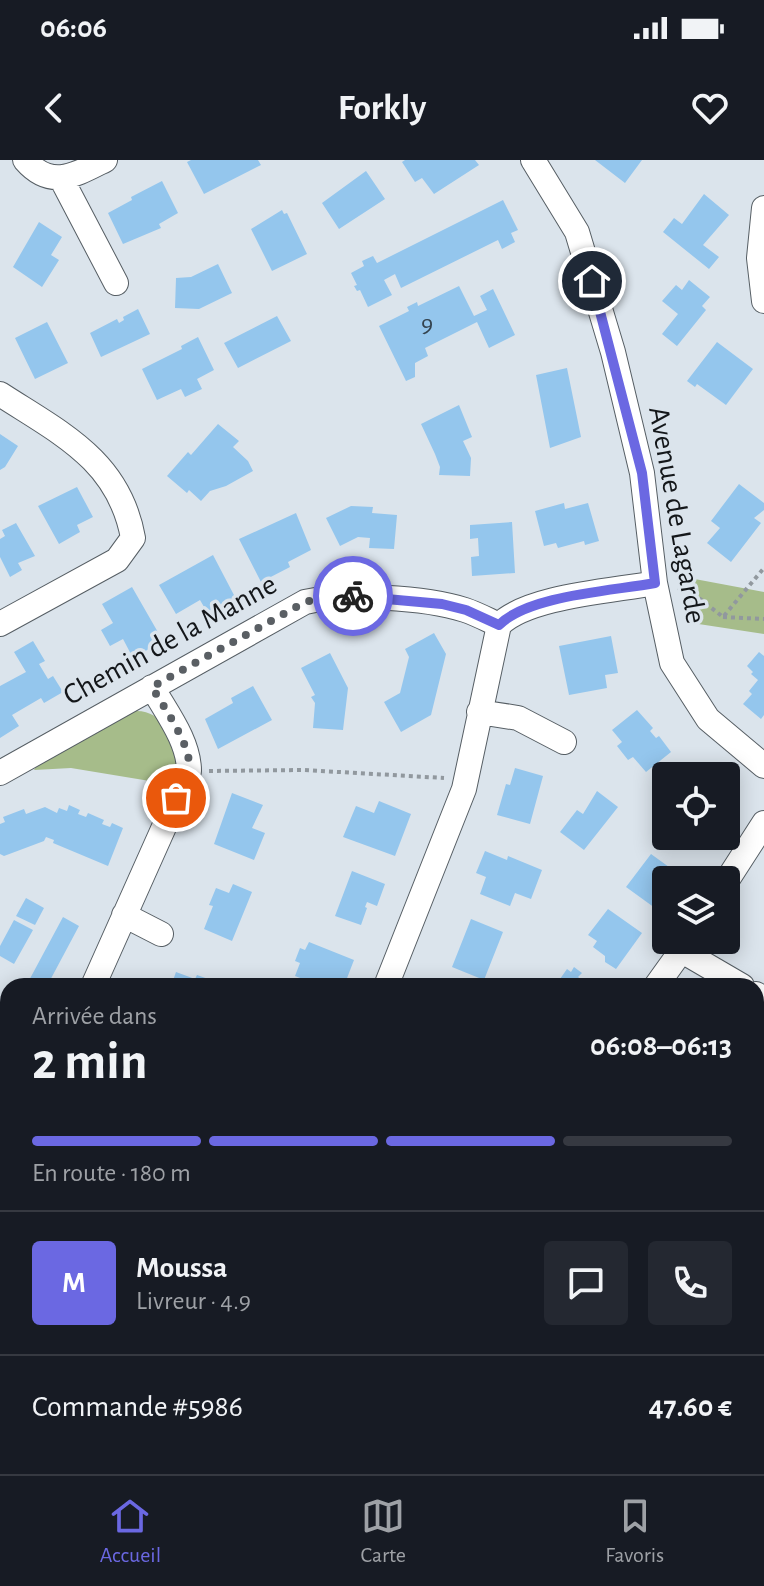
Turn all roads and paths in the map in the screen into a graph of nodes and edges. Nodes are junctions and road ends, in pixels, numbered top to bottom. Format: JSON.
{"nodes":[{"id":1,"x":25,"y":160,"type":"edge"},
{"id":2,"x":105,"y":160,"type":"edge"},
{"id":3,"x":533,"y":160,"type":"edge"},
{"id":4,"x":61,"y":178,"type":"junction"},
{"id":5,"x":764,"y":208,"type":"edge"},
{"id":6,"x":116,"y":283,"type":"dead end"},
{"id":7,"x":764,"y":301,"type":"edge"},
{"id":8,"x":0,"y":394,"type":"edge"},
{"id":9,"x":764,"y":568,"type":"edge"},
{"id":10,"x":655,"y":583,"type":"junction"},
{"id":11,"x":723,"y":617,"type":"junction"},
{"id":12,"x":764,"y":619,"type":"edge"},
{"id":13,"x":0,"y":624,"type":"edge"},
{"id":14,"x":499,"y":625,"type":"junction"},
{"id":15,"x":152,"y":687,"type":"junction"},
{"id":16,"x":479,"y":712,"type":"junction"},
{"id":17,"x":564,"y":742,"type":"dead end"},
{"id":18,"x":764,"y":766,"type":"edge"},
{"id":19,"x":189,"y":771,"type":"junction"},
{"id":20,"x":0,"y":773,"type":"edge"},
{"id":21,"x":464,"y":789,"type":"junction"},
{"id":22,"x":764,"y":823,"type":"edge"},
{"id":23,"x":736,"y":866,"type":"edge"},
{"id":24,"x":124,"y":915,"type":"junction"},
{"id":25,"x":161,"y":934,"type":"dead end"},
{"id":26,"x":679,"y":954,"type":"edge"},
{"id":27,"x":696,"y":954,"type":"edge"},
{"id":28,"x":96,"y":978,"type":"edge"},
{"id":29,"x":389,"y":978,"type":"edge"},
{"id":30,"x":662,"y":978,"type":"edge"},
{"id":31,"x":731,"y":978,"type":"edge"}],
"edges":[{"from":1,"to":4,"type":"street"},
{"from":2,"to":4,"type":"street"},
{"from":3,"to":10,"type":"street","name":"Avenue de Lagarde"},
{"from":4,"to":6,"type":"street"},
{"from":5,"to":7,"type":"street"},
{"from":8,"to":13,"type":"street"},
{"from":9,"to":11,"type":"path"},
{"from":10,"to":11,"type":"path"},
{"from":10,"to":14,"type":"street"},
{"from":10,"to":18,"type":"street","name":"Avenue de Lagarde"},
{"from":11,"to":12,"type":"path"},
{"from":14,"to":15,"type":"street","name":"Chemin de la Manne"},
{"from":14,"to":16,"type":"street"},
{"from":15,"to":19,"type":"street"},
{"from":15,"to":20,"type":"street","name":"Chemin de la Manne"},
{"from":16,"to":17,"type":"street"},
{"from":16,"to":21,"type":"street"},
{"from":19,"to":21,"type":"path"},
{"from":19,"to":24,"type":"street"},
{"from":21,"to":29,"type":"street"},
{"from":22,"to":23,"type":"street"},
{"from":24,"to":25,"type":"street"},
{"from":24,"to":28,"type":"street"},
{"from":26,"to":30,"type":"street"},
{"from":27,"to":31,"type":"street"}]}
